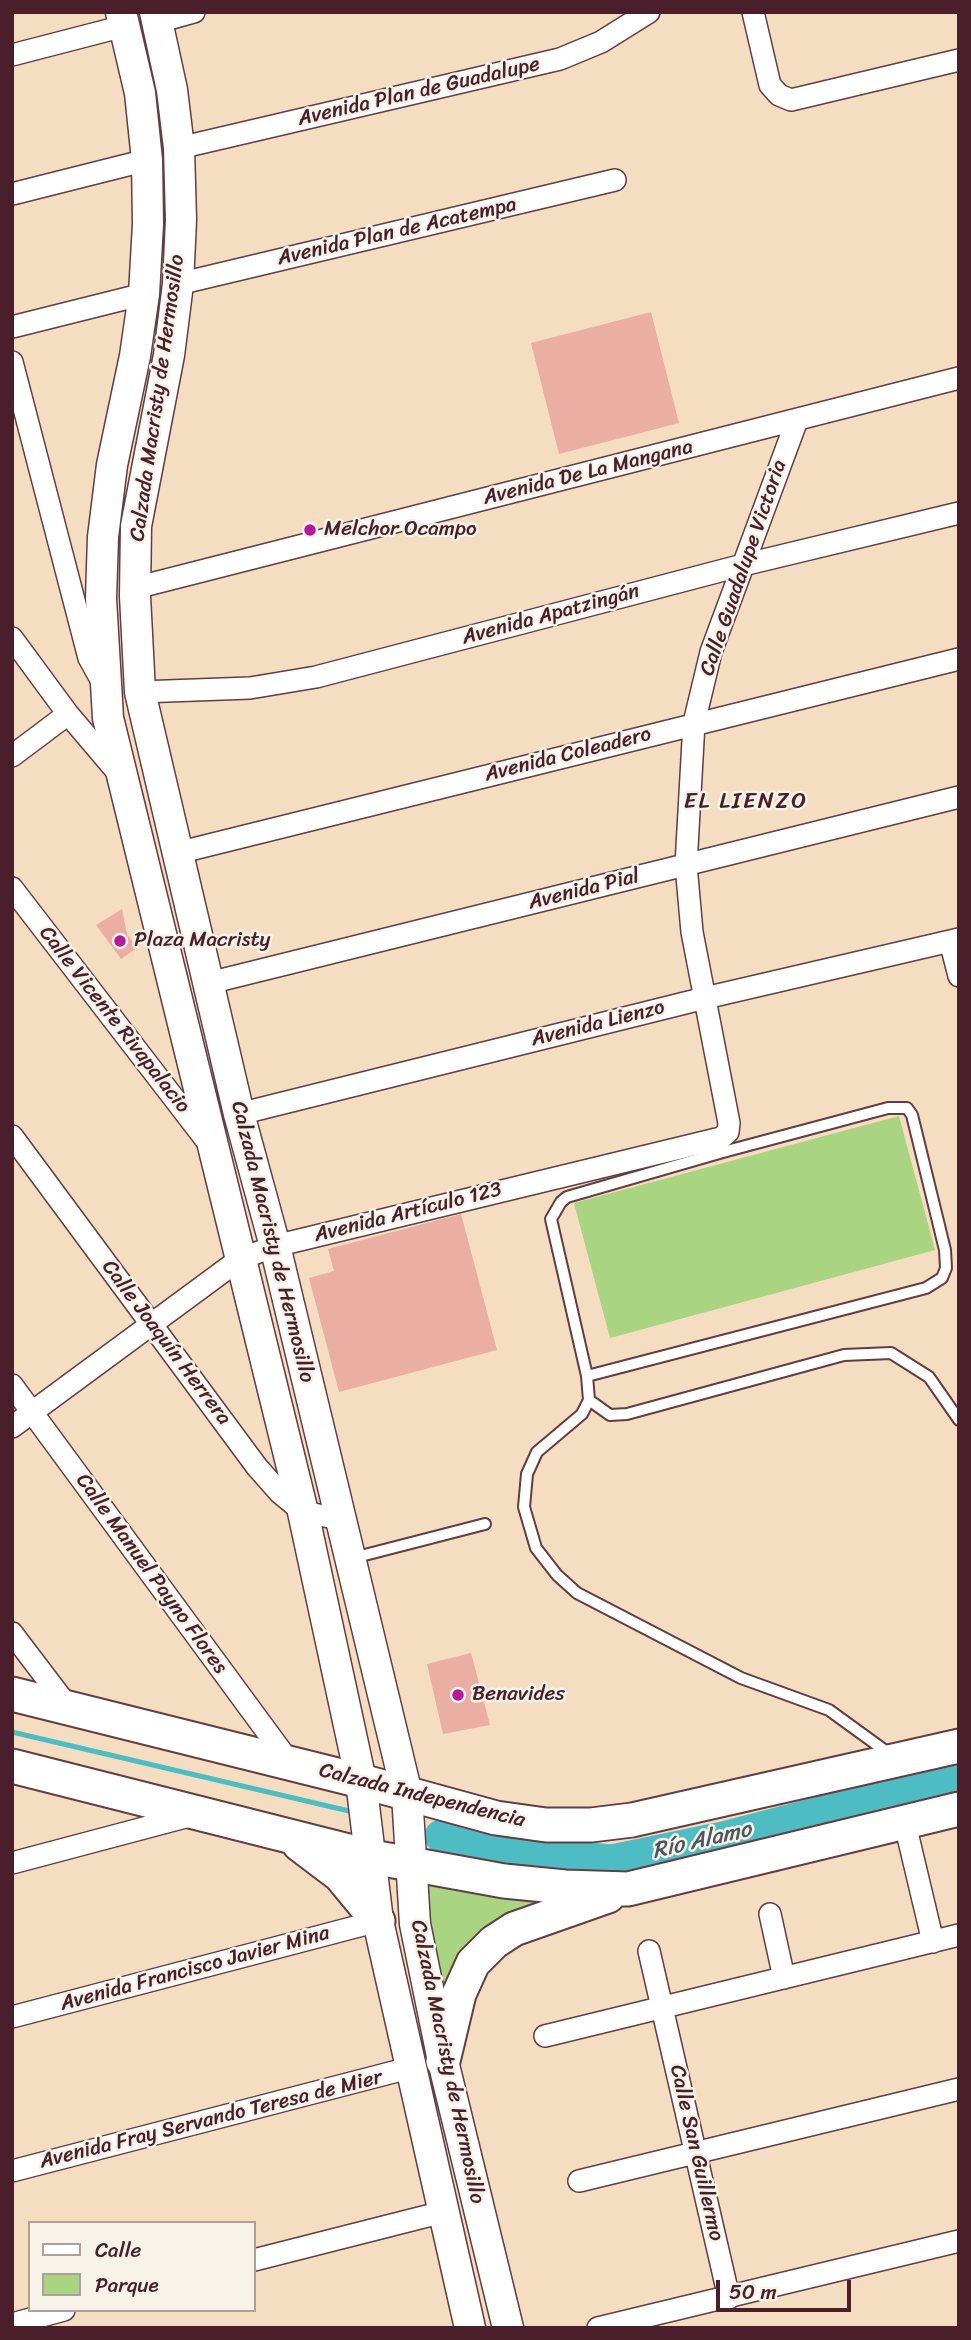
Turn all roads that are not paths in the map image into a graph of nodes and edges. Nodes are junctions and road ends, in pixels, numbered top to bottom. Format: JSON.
{"nodes":[{"id":1,"x":194,"y":12,"type":"edge"},
{"id":2,"x":649,"y":12,"type":"edge"},
{"id":3,"x":753,"y":12,"type":"edge"},
{"id":4,"x":156,"y":17,"type":"edge"},
{"id":5,"x":122,"y":19,"type":"edge"},
{"id":6,"x":12,"y":55,"type":"edge"},
{"id":7,"x":959,"y":60,"type":"edge"},
{"id":8,"x":179,"y":148,"type":"junction"},
{"id":9,"x":147,"y":160,"type":"junction"},
{"id":10,"x":615,"y":180,"type":"dead end"},
{"id":11,"x":12,"y":194,"type":"edge"},
{"id":12,"x":178,"y":284,"type":"junction"},
{"id":13,"x":144,"y":294,"type":"junction"},
{"id":14,"x":12,"y":327,"type":"edge"},
{"id":15,"x":12,"y":362,"type":"edge"},
{"id":16,"x":959,"y":378,"type":"edge"},
{"id":17,"x":18,"y":395,"type":"edge"},
{"id":18,"x":797,"y":420,"type":"junction"},
{"id":19,"x":959,"y":513,"type":"edge"},
{"id":20,"x":743,"y":565,"type":"junction"},
{"id":21,"x":135,"y":588,"type":"junction"},
{"id":22,"x":12,"y":638,"type":"edge"},
{"id":23,"x":103,"y":652,"type":"junction"},
{"id":24,"x":959,"y":659,"type":"edge"},
{"id":25,"x":105,"y":687,"type":"junction"},
{"id":26,"x":140,"y":692,"type":"junction"},
{"id":27,"x":68,"y":714,"type":"junction"},
{"id":28,"x":694,"y":723,"type":"junction"},
{"id":29,"x":12,"y":756,"type":"edge"},
{"id":30,"x":121,"y":776,"type":"junction"},
{"id":31,"x":959,"y":797,"type":"edge"},
{"id":32,"x":177,"y":853,"type":"junction"},
{"id":33,"x":686,"y":865,"type":"junction"},
{"id":34,"x":12,"y":888,"type":"edge"},
{"id":35,"x":954,"y":940,"type":"edge"},
{"id":36,"x":959,"y":976,"type":"edge"},
{"id":37,"x":209,"y":983,"type":"junction"},
{"id":38,"x":705,"y":998,"type":"junction"},
{"id":39,"x":239,"y":1114,"type":"junction"},
{"id":40,"x":12,"y":1136,"type":"edge"},
{"id":41,"x":726,"y":1142,"type":"junction"},
{"id":42,"x":215,"y":1152,"type":"junction"},
{"id":43,"x":275,"y":1246,"type":"junction"},
{"id":44,"x":240,"y":1259,"type":"junction"},
{"id":45,"x":152,"y":1325,"type":"junction"},
{"id":46,"x":587,"y":1376,"type":"junction"},
{"id":47,"x":12,"y":1385,"type":"edge"},
{"id":48,"x":589,"y":1400,"type":"junction"},
{"id":49,"x":33,"y":1412,"type":"junction"},
{"id":50,"x":959,"y":1420,"type":"edge"},
{"id":51,"x":12,"y":1427,"type":"edge"},
{"id":52,"x":303,"y":1512,"type":"junction"},
{"id":53,"x":340,"y":1519,"type":"junction"},
{"id":54,"x":485,"y":1524,"type":"dead end"},
{"id":55,"x":351,"y":1559,"type":"junction"},
{"id":56,"x":12,"y":1633,"type":"edge"},
{"id":57,"x":12,"y":1694,"type":"edge"},
{"id":58,"x":69,"y":1708,"type":"junction"},
{"id":59,"x":959,"y":1746,"type":"edge"},
{"id":60,"x":899,"y":1761,"type":"junction"},
{"id":61,"x":290,"y":1763,"type":"junction"},
{"id":62,"x":12,"y":1766,"type":"edge"},
{"id":63,"x":361,"y":1781,"type":"junction"},
{"id":64,"x":407,"y":1794,"type":"junction"},
{"id":65,"x":959,"y":1809,"type":"edge"},
{"id":66,"x":201,"y":1813,"type":"junction"},
{"id":67,"x":905,"y":1824,"type":"junction"},
{"id":68,"x":283,"y":1833,"type":"junction"},
{"id":69,"x":372,"y":1857,"type":"junction"},
{"id":70,"x":12,"y":1863,"type":"edge"},
{"id":71,"x":412,"y":1865,"type":"junction"},
{"id":72,"x":628,"y":1889,"type":"junction"},
{"id":73,"x":770,"y":1914,"type":"dead end"},
{"id":74,"x":378,"y":1921,"type":"junction"},
{"id":75,"x":959,"y":1935,"type":"edge"},
{"id":76,"x":933,"y":1942,"type":"junction"},
{"id":77,"x":649,"y":1951,"type":"dead end"},
{"id":78,"x":783,"y":1978,"type":"junction"},
{"id":79,"x":663,"y":2007,"type":"junction"},
{"id":80,"x":12,"y":2017,"type":"edge"},
{"id":81,"x":545,"y":2036,"type":"dead end"},
{"id":82,"x":443,"y":2061,"type":"junction"},
{"id":83,"x":410,"y":2068,"type":"junction"},
{"id":84,"x":959,"y":2089,"type":"edge"},
{"id":85,"x":695,"y":2153,"type":"junction"},
{"id":86,"x":12,"y":2171,"type":"edge"},
{"id":87,"x":579,"y":2181,"type":"dead end"},
{"id":88,"x":443,"y":2212,"type":"junction"},
{"id":89,"x":959,"y":2241,"type":"edge"},
{"id":90,"x":256,"y":2259,"type":"edge"},
{"id":91,"x":729,"y":2298,"type":"junction"},
{"id":92,"x":57,"y":2312,"type":"edge"},
{"id":93,"x":12,"y":2324,"type":"edge"},
{"id":94,"x":470,"y":2328,"type":"edge"},
{"id":95,"x":508,"y":2328,"type":"edge"},
{"id":96,"x":598,"y":2328,"type":"edge"}],
"edges":[{"from":1,"to":4,"type":"street"},
{"from":2,"to":8,"type":"street","name":"Avenida Plan de Guadalupe"},
{"from":3,"to":7,"type":"street"},
{"from":4,"to":8,"type":"main road","name":"Calzada Macristy de Hermosillo"},
{"from":5,"to":6,"type":"street"},
{"from":5,"to":9,"type":"main road","name":"Calzada Macristy de Hermosillo"},
{"from":8,"to":12,"type":"main road","name":"Calzada Macristy de Hermosillo"},
{"from":9,"to":11,"type":"street"},
{"from":9,"to":13,"type":"main road","name":"Calzada Macristy de Hermosillo"},
{"from":10,"to":12,"type":"street","name":"Avenida Plan de Acatempa"},
{"from":12,"to":21,"type":"main road","name":"Calzada Macristy de Hermosillo"},
{"from":13,"to":14,"type":"street"},
{"from":13,"to":23,"type":"main road","name":"Calzada Macristy de Hermosillo"},
{"from":15,"to":17,"type":"street"},
{"from":16,"to":18,"type":"street","name":"Avenida De La Mangana"},
{"from":17,"to":25,"type":"street"},
{"from":18,"to":20,"type":"street","name":"Calle Guadalupe Victoria"},
{"from":18,"to":21,"type":"street","name":"Avenida De La Mangana"},
{"from":19,"to":20,"type":"street","name":"Avenida Apatzingán"},
{"from":20,"to":26,"type":"street","name":"Avenida Apatzingán"},
{"from":20,"to":28,"type":"street","name":"Calle Guadalupe Victoria"},
{"from":21,"to":26,"type":"main road","name":"Calzada Macristy de Hermosillo"},
{"from":22,"to":27,"type":"street"},
{"from":23,"to":25,"type":"main road","name":"Calzada Macristy de Hermosillo"},
{"from":23,"to":26,"type":"main road"},
{"from":24,"to":28,"type":"street","name":"Avenida Coleadero"},
{"from":25,"to":30,"type":"main road","name":"Calzada Macristy de Hermosillo"},
{"from":26,"to":32,"type":"main road","name":"Calzada Macristy de Hermosillo"},
{"from":27,"to":29,"type":"street"},
{"from":27,"to":30,"type":"street"},
{"from":28,"to":32,"type":"street","name":"Avenida Coleadero"},
{"from":28,"to":33,"type":"street","name":"Calle Guadalupe Victoria"},
{"from":30,"to":42,"type":"main road","name":"Calzada Macristy de Hermosillo"},
{"from":31,"to":33,"type":"street","name":"Avenida Pial"},
{"from":32,"to":37,"type":"main road","name":"Calzada Macristy de Hermosillo"},
{"from":33,"to":37,"type":"street","name":"Avenida Pial"},
{"from":33,"to":38,"type":"street","name":"Calle Guadalupe Victoria"},
{"from":34,"to":42,"type":"street","name":"Calle Vicente Rivapalacio"},
{"from":35,"to":36,"type":"street"},
{"from":35,"to":38,"type":"street","name":"Avenida Lienzo"},
{"from":37,"to":39,"type":"main road","name":"Calzada Macristy de Hermosillo"},
{"from":38,"to":39,"type":"street","name":"Avenida Lienzo"},
{"from":38,"to":41,"type":"street","name":"Calle Guadalupe Victoria"},
{"from":39,"to":43,"type":"main road","name":"Calzada Macristy de Hermosillo"},
{"from":40,"to":45,"type":"street","name":"Calle Joaquín Herrera"},
{"from":41,"to":43,"type":"street","name":"Avenida Artículo 123"},
{"from":41,"to":46,"type":"lane"},
{"from":41,"to":46,"type":"lane"},
{"from":42,"to":44,"type":"main road","name":"Calzada Macristy de Hermosillo"},
{"from":43,"to":44,"type":"street","name":"Avenida Artículo 123"},
{"from":43,"to":53,"type":"main road","name":"Calzada Macristy de Hermosillo"},
{"from":44,"to":45,"type":"street","name":"Avenida Artículo 123"},
{"from":44,"to":52,"type":"main road","name":"Calzada Macristy de Hermosillo"},
{"from":45,"to":49,"type":"street","name":"Avenida Artículo 123"},
{"from":45,"to":52,"type":"street","name":"Calle Joaquín Herrera"},
{"from":46,"to":48,"type":"lane"},
{"from":47,"to":49,"type":"street","name":"Calle Manuel Payno Flores"},
{"from":48,"to":50,"type":"lane"},
{"from":48,"to":60,"type":"lane"},
{"from":49,"to":51,"type":"street","name":"Avenida Artículo 123"},
{"from":49,"to":61,"type":"street","name":"Calle Manuel Payno Flores"},
{"from":52,"to":53,"type":"street"},
{"from":52,"to":63,"type":"main road","name":"Calzada Macristy de Hermosillo"},
{"from":53,"to":55,"type":"main road","name":"Calzada Macristy de Hermosillo"},
{"from":54,"to":55,"type":"lane"},
{"from":55,"to":64,"type":"main road","name":"Calzada Macristy de Hermosillo"},
{"from":56,"to":58,"type":"street"},
{"from":57,"to":58,"type":"main road","name":"Calzada Independencia"},
{"from":58,"to":61,"type":"main road","name":"Calzada Independencia"},
{"from":59,"to":60,"type":"main road","name":"Calzada Independencia"},
{"from":60,"to":64,"type":"main road","name":"Calzada Independencia"},
{"from":61,"to":63,"type":"main road","name":"Calzada Independencia"},
{"from":62,"to":66,"type":"main road"},
{"from":63,"to":64,"type":"main road","name":"Calzada Independencia"},
{"from":63,"to":69,"type":"main road","name":"Calzada Macristy de Hermosillo"},
{"from":64,"to":71,"type":"main road","name":"Calzada Macristy de Hermosillo"},
{"from":65,"to":67,"type":"main road"},
{"from":66,"to":68,"type":"main road"},
{"from":66,"to":70,"type":"street"},
{"from":67,"to":72,"type":"main road"},
{"from":67,"to":76,"type":"street"},
{"from":68,"to":69,"type":"main road"},
{"from":68,"to":74,"type":"main road"},
{"from":69,"to":71,"type":"main road"},
{"from":69,"to":74,"type":"main road","name":"Calzada Macristy de Hermosillo"},
{"from":71,"to":72,"type":"main road"},
{"from":71,"to":82,"type":"main road","name":"Calzada Macristy de Hermosillo"},
{"from":72,"to":82,"type":"main road"},
{"from":73,"to":78,"type":"street"},
{"from":74,"to":80,"type":"street","name":"Avenida Francisco Javier Mina"},
{"from":74,"to":83,"type":"main road","name":"Calzada Macristy de Hermosillo"},
{"from":75,"to":76,"type":"street"},
{"from":76,"to":78,"type":"street"},
{"from":77,"to":79,"type":"street","name":"Calle San Guillermo"},
{"from":78,"to":79,"type":"street"},
{"from":79,"to":81,"type":"street"},
{"from":79,"to":85,"type":"street","name":"Calle San Guillermo"},
{"from":82,"to":95,"type":"main road","name":"Calzada Macristy de Hermosillo"},
{"from":83,"to":86,"type":"street","name":"Avenida Fray Servando Teresa de Mier"},
{"from":83,"to":88,"type":"main road","name":"Calzada Macristy de Hermosillo"},
{"from":84,"to":85,"type":"street"},
{"from":85,"to":87,"type":"street"},
{"from":85,"to":91,"type":"street","name":"Calle San Guillermo"},
{"from":88,"to":90,"type":"street"},
{"from":88,"to":94,"type":"main road","name":"Calzada Macristy de Hermosillo"},
{"from":89,"to":91,"type":"street"},
{"from":91,"to":96,"type":"street"},
{"from":92,"to":93,"type":"street"}]}
